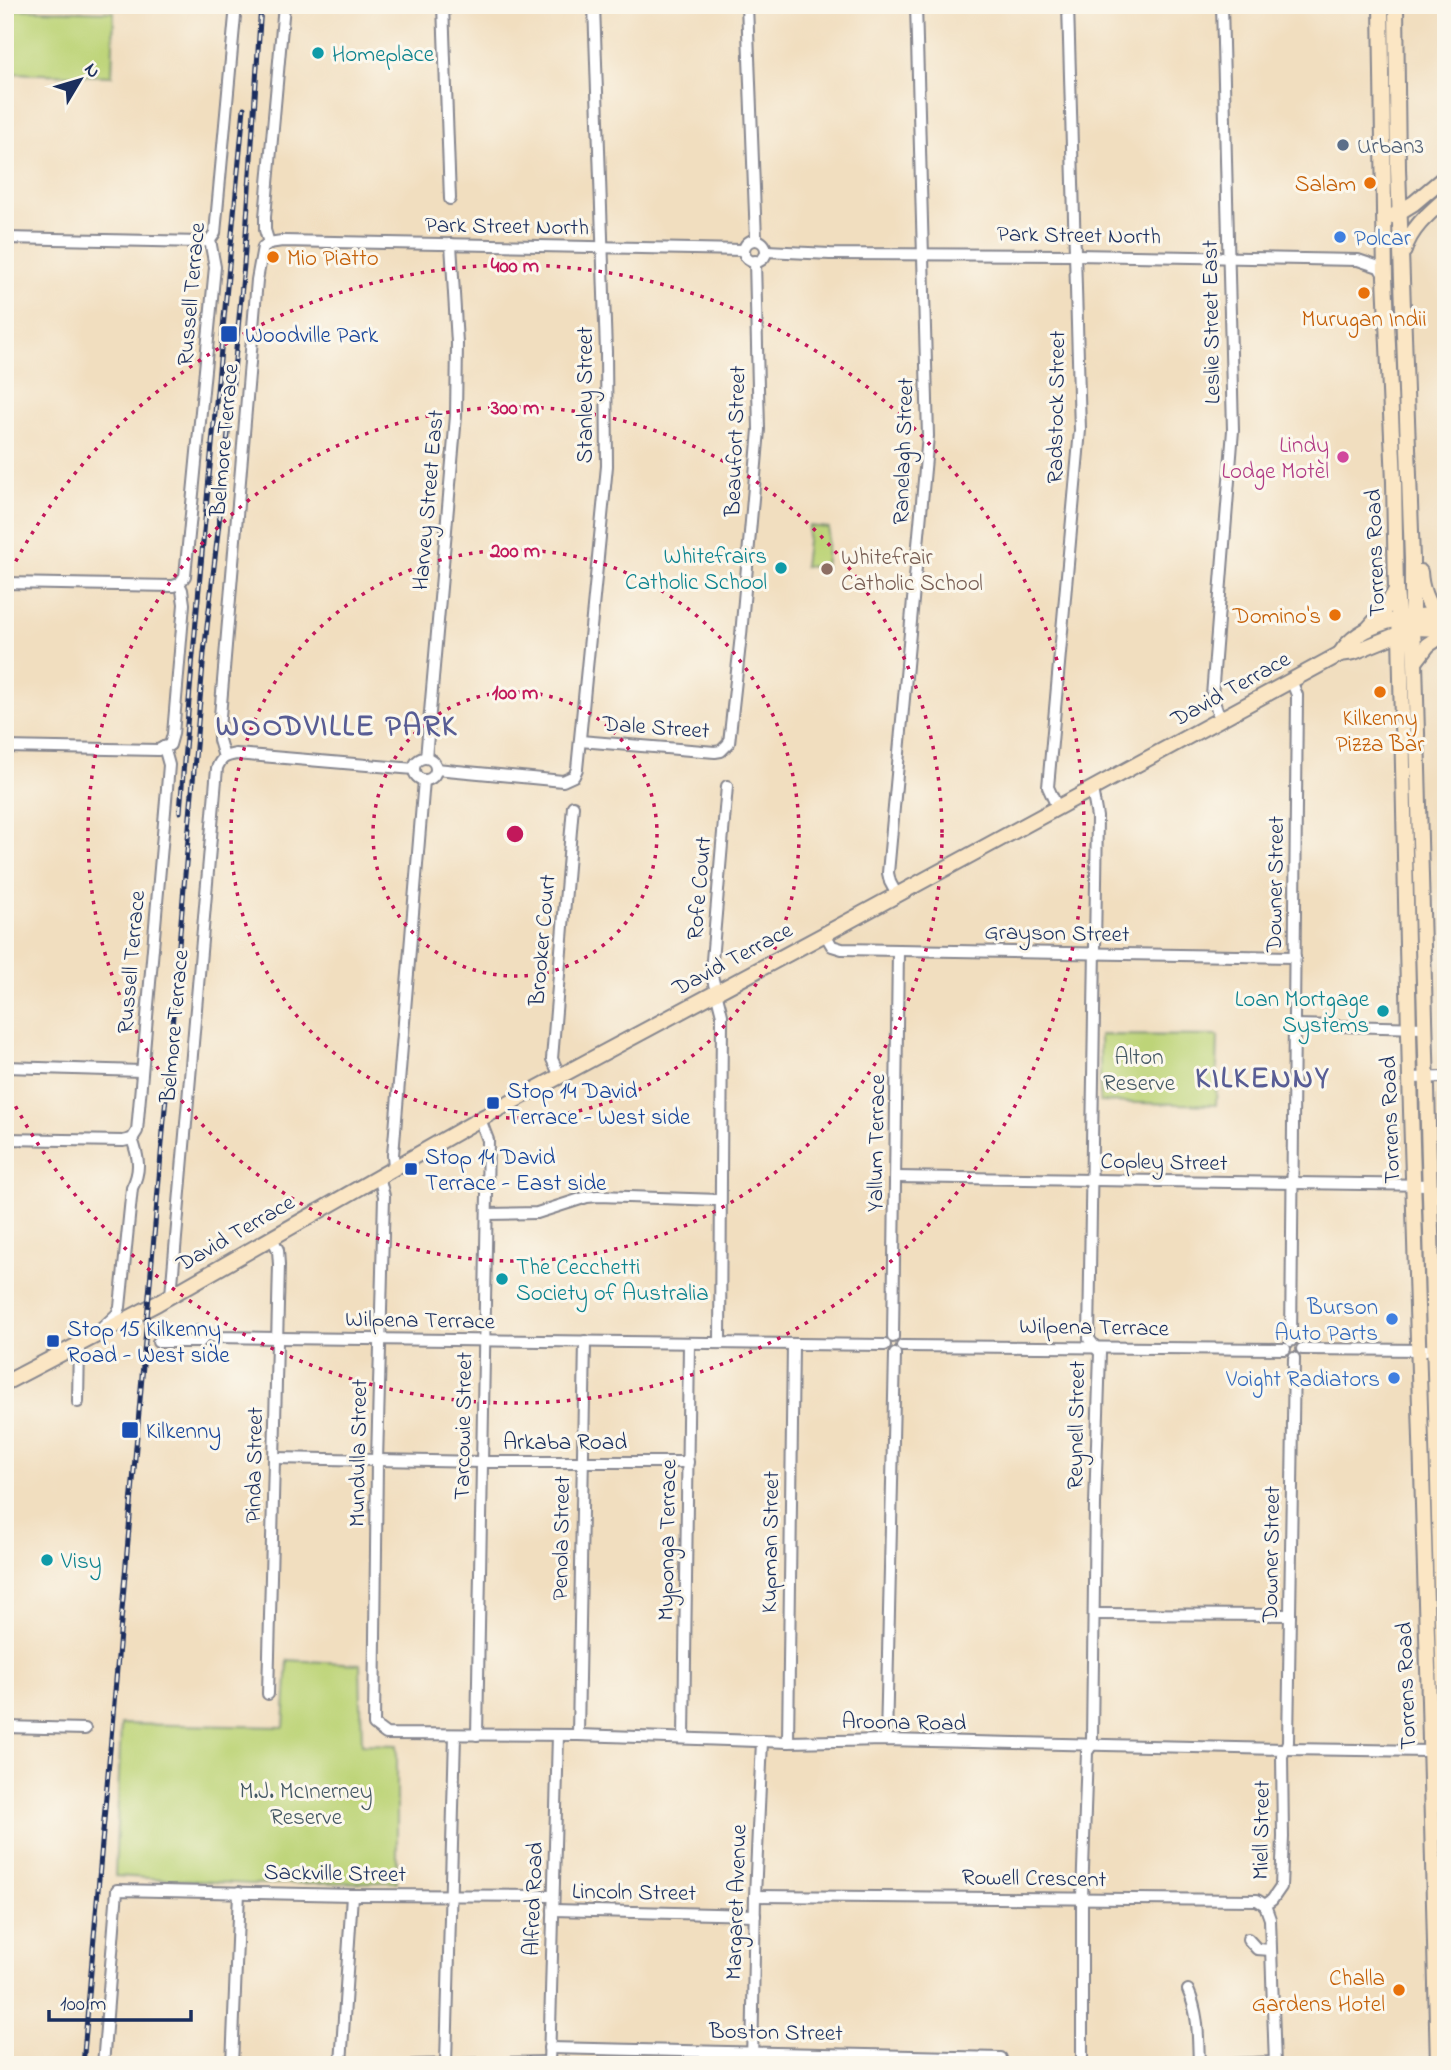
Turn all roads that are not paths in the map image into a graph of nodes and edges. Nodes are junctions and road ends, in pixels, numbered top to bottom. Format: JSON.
{"nodes":[{"id":1,"x":236,"y":5,"type":"edge"},
{"id":2,"x":284,"y":5,"type":"edge"},
{"id":3,"x":443,"y":5,"type":"edge"},
{"id":4,"x":594,"y":5,"type":"edge"},
{"id":5,"x":747,"y":5,"type":"edge"},
{"id":6,"x":916,"y":5,"type":"edge"},
{"id":7,"x":1068,"y":5,"type":"edge"},
{"id":8,"x":1222,"y":5,"type":"edge"},
{"id":9,"x":1381,"y":5,"type":"edge"},
{"id":10,"x":1396,"y":5,"type":"edge"},
{"id":11,"x":1398,"y":168,"type":"junction"},
{"id":12,"x":1446,"y":176,"type":"edge"},
{"id":13,"x":1439,"y":187,"type":"edge"},
{"id":14,"x":1446,"y":198,"type":"edge"},
{"id":15,"x":450,"y":199,"type":"dead end"},
{"id":16,"x":1393,"y":219,"type":"junction"},
{"id":17,"x":5,"y":238,"type":"edge"},
{"id":18,"x":210,"y":240,"type":"junction"},
{"id":19,"x":756,"y":240,"type":"junction"},
{"id":20,"x":269,"y":243,"type":"junction"},
{"id":21,"x":452,"y":244,"type":"junction"},
{"id":22,"x":603,"y":248,"type":"junction"},
{"id":23,"x":744,"y":250,"type":"junction"},
{"id":24,"x":766,"y":251,"type":"junction"},
{"id":25,"x":924,"y":254,"type":"junction"},
{"id":26,"x":1075,"y":255,"type":"junction"},
{"id":27,"x":1229,"y":258,"type":"junction"},
{"id":28,"x":755,"y":261,"type":"junction"},
{"id":29,"x":1401,"y":263,"type":"junction"},
{"id":30,"x":1385,"y":277,"type":"junction"},
{"id":31,"x":1412,"y":559,"type":"junction"},
{"id":32,"x":5,"y":583,"type":"edge"},
{"id":33,"x":176,"y":585,"type":"junction"},
{"id":34,"x":1396,"y":590,"type":"junction"},
{"id":35,"x":1441,"y":615,"type":"edge"},
{"id":36,"x":1406,"y":624,"type":"junction"},
{"id":37,"x":1368,"y":630,"type":"junction"},
{"id":38,"x":1446,"y":631,"type":"edge"},
{"id":39,"x":1340,"y":654,"type":"junction"},
{"id":40,"x":1415,"y":662,"type":"junction"},
{"id":41,"x":1292,"y":680,"type":"junction"},
{"id":42,"x":1220,"y":719,"type":"junction"},
{"id":43,"x":580,"y":741,"type":"junction"},
{"id":44,"x":5,"y":747,"type":"edge"},
{"id":45,"x":164,"y":747,"type":"junction"},
{"id":46,"x":727,"y":747,"type":"joint"},
{"id":47,"x":426,"y":758,"type":"junction"},
{"id":48,"x":222,"y":759,"type":"junction"},
{"id":49,"x":414,"y":769,"type":"junction"},
{"id":50,"x":436,"y":769,"type":"junction"},
{"id":51,"x":424,"y":780,"type":"junction"},
{"id":52,"x":727,"y":786,"type":"dead end"},
{"id":53,"x":1093,"y":789,"type":"junction"},
{"id":54,"x":573,"y":806,"type":"dead end"},
{"id":55,"x":1057,"y":807,"type":"junction"},
{"id":56,"x":897,"y":895,"type":"junction"},
{"id":57,"x":1407,"y":901,"type":"junction"},
{"id":58,"x":1422,"y":901,"type":"junction"},
{"id":59,"x":825,"y":934,"type":"junction"},
{"id":60,"x":898,"y":950,"type":"junction"},
{"id":61,"x":1095,"y":953,"type":"junction"},
{"id":62,"x":1295,"y":957,"type":"junction"},
{"id":63,"x":716,"y":992,"type":"junction"},
{"id":64,"x":1294,"y":1025,"type":"junction"},
{"id":65,"x":1409,"y":1028,"type":"junction"},
{"id":66,"x":1426,"y":1028,"type":"junction"},
{"id":67,"x":5,"y":1067,"type":"edge"},
{"id":68,"x":142,"y":1071,"type":"junction"},
{"id":69,"x":560,"y":1076,"type":"junction"},
{"id":70,"x":1410,"y":1077,"type":"junction"},
{"id":71,"x":1427,"y":1077,"type":"junction"},
{"id":72,"x":1446,"y":1077,"type":"edge"},
{"id":73,"x":480,"y":1119,"type":"junction"},
{"id":74,"x":5,"y":1139,"type":"edge"},
{"id":75,"x":132,"y":1139,"type":"junction"},
{"id":76,"x":394,"y":1167,"type":"junction"},
{"id":77,"x":379,"y":1176,"type":"junction"},
{"id":78,"x":896,"y":1177,"type":"junction"},
{"id":79,"x":1091,"y":1181,"type":"junction"},
{"id":80,"x":1294,"y":1184,"type":"junction"},
{"id":81,"x":1413,"y":1185,"type":"junction"},
{"id":82,"x":1431,"y":1185,"type":"junction"},
{"id":83,"x":720,"y":1200,"type":"junction"},
{"id":84,"x":487,"y":1214,"type":"junction"},
{"id":85,"x":272,"y":1238,"type":"junction"},
{"id":86,"x":171,"y":1295,"type":"junction"},
{"id":87,"x":96,"y":1335,"type":"junction"},
{"id":88,"x":277,"y":1338,"type":"junction"},
{"id":89,"x":380,"y":1339,"type":"junction"},
{"id":90,"x":485,"y":1340,"type":"junction"},
{"id":91,"x":585,"y":1341,"type":"junction"},
{"id":92,"x":889,"y":1341,"type":"junction"},
{"id":93,"x":158,"y":1342,"type":"dead end"},
{"id":94,"x":79,"y":1343,"type":"junction"},
{"id":95,"x":689,"y":1343,"type":"junction"},
{"id":96,"x":720,"y":1343,"type":"junction"},
{"id":97,"x":793,"y":1343,"type":"junction"},
{"id":98,"x":1288,"y":1345,"type":"junction"},
{"id":99,"x":1095,"y":1346,"type":"junction"},
{"id":100,"x":1302,"y":1349,"type":"junction"},
{"id":101,"x":1435,"y":1349,"type":"junction"},
{"id":102,"x":898,"y":1350,"type":"junction"},
{"id":103,"x":1417,"y":1350,"type":"junction"},
{"id":104,"x":1294,"y":1358,"type":"junction"},
{"id":105,"x":5,"y":1383,"type":"edge"},
{"id":106,"x":78,"y":1402,"type":"dead end"},
{"id":107,"x":275,"y":1458,"type":"junction"},
{"id":108,"x":377,"y":1461,"type":"junction"},
{"id":109,"x":482,"y":1462,"type":"junction"},
{"id":110,"x":583,"y":1462,"type":"junction"},
{"id":111,"x":688,"y":1462,"type":"junction"},
{"id":112,"x":1094,"y":1615,"type":"junction"},
{"id":113,"x":1290,"y":1615,"type":"junction"},
{"id":114,"x":268,"y":1695,"type":"dead end"},
{"id":115,"x":1445,"y":1697,"type":"edge"},
{"id":116,"x":1429,"y":1701,"type":"junction"},
{"id":117,"x":5,"y":1727,"type":"edge"},
{"id":118,"x":85,"y":1729,"type":"dead end"},
{"id":119,"x":379,"y":1730,"type":"joint"},
{"id":120,"x":455,"y":1735,"type":"junction"},
{"id":121,"x":477,"y":1735,"type":"junction"},
{"id":122,"x":558,"y":1735,"type":"junction"},
{"id":123,"x":578,"y":1735,"type":"junction"},
{"id":124,"x":684,"y":1738,"type":"junction"},
{"id":125,"x":886,"y":1740,"type":"junction"},
{"id":126,"x":762,"y":1741,"type":"junction"},
{"id":127,"x":788,"y":1742,"type":"junction"},
{"id":128,"x":1091,"y":1746,"type":"junction"},
{"id":129,"x":1285,"y":1749,"type":"junction"},
{"id":130,"x":1430,"y":1751,"type":"junction"},
{"id":131,"x":1446,"y":1765,"type":"edge"},
{"id":132,"x":240,"y":1892,"type":"junction"},
{"id":133,"x":449,"y":1894,"type":"junction"},
{"id":134,"x":352,"y":1895,"type":"junction"},
{"id":135,"x":553,"y":1895,"type":"junction"},
{"id":136,"x":755,"y":1896,"type":"junction"},
{"id":137,"x":1082,"y":1898,"type":"junction"},
{"id":138,"x":1265,"y":1905,"type":"junction"},
{"id":139,"x":553,"y":1910,"type":"junction"},
{"id":140,"x":755,"y":1914,"type":"junction"},
{"id":141,"x":1248,"y":1939,"type":"dead end"},
{"id":142,"x":1271,"y":1950,"type":"junction"},
{"id":143,"x":1440,"y":1973,"type":"edge"},
{"id":144,"x":1188,"y":1990,"type":"dead end"},
{"id":145,"x":549,"y":2048,"type":"junction"},
{"id":146,"x":752,"y":2051,"type":"junction"},
{"id":147,"x":1001,"y":2058,"type":"dead end"},
{"id":148,"x":446,"y":2063,"type":"edge"},
{"id":149,"x":1275,"y":2063,"type":"edge"},
{"id":150,"x":341,"y":2064,"type":"edge"},
{"id":151,"x":549,"y":2064,"type":"edge"},
{"id":152,"x":103,"y":2065,"type":"edge"},
{"id":153,"x":232,"y":2065,"type":"edge"},
{"id":154,"x":354,"y":2065,"type":"edge"},
{"id":155,"x":413,"y":2065,"type":"edge"},
{"id":156,"x":752,"y":2065,"type":"edge"},
{"id":157,"x":1082,"y":2065,"type":"edge"},
{"id":158,"x":1199,"y":2065,"type":"edge"},
{"id":159,"x":1211,"y":2065,"type":"edge"},
{"id":160,"x":1438,"y":2065,"type":"edge"}],
"edges":[{"from":1,"to":18,"type":"street","name":"Russell Terrace"},
{"from":2,"to":20,"type":"street","name":"Belmore Terrace"},
{"from":3,"to":15,"type":"street"},
{"from":4,"to":22,"type":"street","name":"Stanley Street"},
{"from":5,"to":19,"type":"street"},
{"from":6,"to":25,"type":"street","name":"Ranelagh Street"},
{"from":7,"to":26,"type":"street","name":"Radstock Street"},
{"from":8,"to":27,"type":"street","name":"Leslie Street East"},
{"from":9,"to":16,"type":"main road","name":"Torrens Road"},
{"from":10,"to":11,"type":"main road","name":"Torrens Road"},
{"from":11,"to":13,"type":"main road"},
{"from":11,"to":16,"type":"main road","name":"Torrens Road"},
{"from":12,"to":13,"type":"main road"},
{"from":13,"to":16,"type":"main road"},
{"from":14,"to":29,"type":"main road"},
{"from":16,"to":29,"type":"main road","name":"Torrens Road"},
{"from":16,"to":30,"type":"main road","name":"Torrens Road"},
{"from":17,"to":18,"type":"street"},
{"from":18,"to":33,"type":"street","name":"Russell Terrace"},
{"from":19,"to":23,"type":"street"},
{"from":19,"to":24,"type":"street"},
{"from":20,"to":21,"type":"street","name":"Park Street North"},
{"from":20,"to":48,"type":"street","name":"Belmore Terrace"},
{"from":21,"to":22,"type":"street","name":"Park Street North"},
{"from":21,"to":47,"type":"street","name":"Harvey Street East"},
{"from":22,"to":23,"type":"street","name":"Park Street North"},
{"from":22,"to":43,"type":"street","name":"Stanley Street"},
{"from":23,"to":28,"type":"street"},
{"from":24,"to":25,"type":"street","name":"Park Street North"},
{"from":24,"to":28,"type":"street"},
{"from":25,"to":26,"type":"street","name":"Park Street North"},
{"from":25,"to":56,"type":"street","name":"Ranelagh Street"},
{"from":26,"to":27,"type":"street","name":"Park Street North"},
{"from":26,"to":55,"type":"street","name":"Radstock Street"},
{"from":27,"to":30,"type":"street","name":"Park Street North"},
{"from":27,"to":42,"type":"street","name":"Leslie Street East"},
{"from":28,"to":46,"type":"street","name":"Beaufort Street"},
{"from":29,"to":31,"type":"main road","name":"Torrens Road"},
{"from":30,"to":34,"type":"main road","name":"Torrens Road"},
{"from":31,"to":35,"type":"main road"},
{"from":31,"to":36,"type":"main road","name":"Torrens Road"},
{"from":32,"to":33,"type":"street"},
{"from":33,"to":45,"type":"street","name":"Russell Terrace"},
{"from":34,"to":36,"type":"main road","name":"Torrens Road"},
{"from":34,"to":37,"type":"main road"},
{"from":35,"to":36,"type":"main road"},
{"from":36,"to":37,"type":"main road","name":"David Terrace"},
{"from":36,"to":38,"type":"main road"},
{"from":36,"to":39,"type":"main road","name":"David Terrace"},
{"from":36,"to":40,"type":"main road","name":"Torrens Road"},
{"from":36,"to":57,"type":"main road","name":"Torrens Road"},
{"from":37,"to":39,"type":"main road","name":"David Terrace"},
{"from":38,"to":40,"type":"main road"},
{"from":39,"to":41,"type":"main road","name":"David Terrace"},
{"from":40,"to":58,"type":"main road","name":"Torrens Road"},
{"from":41,"to":42,"type":"main road","name":"David Terrace"},
{"from":41,"to":62,"type":"street","name":"Downer Street"},
{"from":42,"to":53,"type":"main road","name":"David Terrace"},
{"from":43,"to":46,"type":"street","name":"Dale Street"},
{"from":43,"to":50,"type":"street","name":"Stanley Street"},
{"from":44,"to":45,"type":"street"},
{"from":45,"to":68,"type":"street","name":"Russell Terrace"},
{"from":47,"to":49,"type":"street"},
{"from":47,"to":50,"type":"street"},
{"from":48,"to":49,"type":"street"},
{"from":48,"to":86,"type":"street","name":"Belmore Terrace"},
{"from":49,"to":51,"type":"street"},
{"from":50,"to":51,"type":"street"},
{"from":51,"to":76,"type":"street"},
{"from":52,"to":63,"type":"street","name":"Rofe Court"},
{"from":53,"to":55,"type":"main road","name":"David Terrace"},
{"from":53,"to":61,"type":"street","name":"Reynell Street"},
{"from":54,"to":69,"type":"street","name":"Brooker Court"},
{"from":55,"to":56,"type":"main road","name":"David Terrace"},
{"from":56,"to":59,"type":"main road","name":"David Terrace"},
{"from":57,"to":58,"type":"main road"},
{"from":57,"to":65,"type":"main road","name":"Torrens Road"},
{"from":58,"to":66,"type":"main road","name":"Torrens Road"},
{"from":59,"to":60,"type":"street","name":"Grayson Street"},
{"from":59,"to":63,"type":"main road","name":"David Terrace"},
{"from":60,"to":61,"type":"street","name":"Grayson Street"},
{"from":60,"to":78,"type":"street","name":"Yallum Terrace"},
{"from":61,"to":62,"type":"street","name":"Grayson Street"},
{"from":61,"to":79,"type":"street","name":"Reynell Street"},
{"from":62,"to":64,"type":"street","name":"Downer Street"},
{"from":63,"to":69,"type":"main road","name":"David Terrace"},
{"from":63,"to":83,"type":"street"},
{"from":64,"to":65,"type":"street"},
{"from":64,"to":80,"type":"street","name":"Downer Street"},
{"from":65,"to":66,"type":"street"},
{"from":65,"to":70,"type":"main road","name":"Torrens Road"},
{"from":66,"to":71,"type":"main road","name":"Torrens Road"},
{"from":67,"to":68,"type":"street"},
{"from":68,"to":75,"type":"street","name":"Russell Terrace"},
{"from":69,"to":73,"type":"main road","name":"David Terrace"},
{"from":70,"to":71,"type":"street"},
{"from":70,"to":81,"type":"main road","name":"Torrens Road"},
{"from":71,"to":72,"type":"street"},
{"from":71,"to":82,"type":"main road","name":"Torrens Road"},
{"from":73,"to":76,"type":"main road","name":"David Terrace"},
{"from":73,"to":84,"type":"street","name":"Tarcowie Street"},
{"from":74,"to":75,"type":"street"},
{"from":75,"to":87,"type":"street","name":"Russell Terrace"},
{"from":76,"to":77,"type":"main road","name":"David Terrace"},
{"from":77,"to":85,"type":"main road","name":"David Terrace"},
{"from":77,"to":89,"type":"street","name":"Mundulla Street"},
{"from":78,"to":79,"type":"street","name":"Copley Street"},
{"from":78,"to":92,"type":"street","name":"Yallum Terrace"},
{"from":79,"to":80,"type":"street","name":"Copley Street"},
{"from":79,"to":99,"type":"street","name":"Reynell Street"},
{"from":80,"to":81,"type":"street","name":"Copley Street"},
{"from":80,"to":98,"type":"street","name":"Downer Street"},
{"from":81,"to":82,"type":"street","name":"Copley Street"},
{"from":81,"to":103,"type":"main road","name":"Torrens Road"},
{"from":82,"to":101,"type":"main road","name":"Torrens Road"},
{"from":83,"to":84,"type":"street"},
{"from":83,"to":96,"type":"street"},
{"from":84,"to":90,"type":"street","name":"Tarcowie Street"},
{"from":85,"to":86,"type":"main road","name":"David Terrace"},
{"from":85,"to":88,"type":"street","name":"Pinda Street"},
{"from":86,"to":87,"type":"main road","name":"David Terrace"},
{"from":87,"to":94,"type":"main road","name":"David Terrace"},
{"from":88,"to":89,"type":"street","name":"Wilpena Terrace"},
{"from":88,"to":93,"type":"street","name":"Wilpena Terrace"},
{"from":88,"to":107,"type":"street","name":"Pinda Street"},
{"from":89,"to":90,"type":"street","name":"Wilpena Terrace"},
{"from":89,"to":108,"type":"street","name":"Mundulla Street"},
{"from":90,"to":91,"type":"street","name":"Wilpena Terrace"},
{"from":90,"to":109,"type":"street","name":"Tarcowie Street"},
{"from":91,"to":95,"type":"street","name":"Wilpena Terrace"},
{"from":91,"to":110,"type":"street","name":"Penola Street"},
{"from":92,"to":97,"type":"street","name":"Wilpena Terrace"},
{"from":92,"to":102,"type":"street"},
{"from":94,"to":105,"type":"main road","name":"David Terrace"},
{"from":94,"to":106,"type":"street"},
{"from":95,"to":96,"type":"street","name":"Wilpena Terrace"},
{"from":95,"to":111,"type":"street","name":"Myponga Terrace"},
{"from":96,"to":97,"type":"street","name":"Wilpena Terrace"},
{"from":97,"to":127,"type":"street","name":"Kupman Street"},
{"from":98,"to":99,"type":"street","name":"Wilpena Terrace"},
{"from":98,"to":100,"type":"street"},
{"from":98,"to":104,"type":"street"},
{"from":99,"to":102,"type":"street","name":"Wilpena Terrace"},
{"from":99,"to":112,"type":"street","name":"Reynell Street"},
{"from":100,"to":103,"type":"street"},
{"from":100,"to":104,"type":"street"},
{"from":101,"to":103,"type":"street"},
{"from":101,"to":115,"type":"main road","name":"Torrens Road"},
{"from":102,"to":125,"type":"street"},
{"from":103,"to":116,"type":"main road","name":"Torrens Road"},
{"from":104,"to":113,"type":"street","name":"Downer Street"},
{"from":107,"to":108,"type":"street","name":"Arkaba Road"},
{"from":107,"to":114,"type":"street","name":"Pinda Street"},
{"from":108,"to":109,"type":"street","name":"Arkaba Road"},
{"from":108,"to":119,"type":"street","name":"Mundulla Street"},
{"from":109,"to":110,"type":"street","name":"Arkaba Road"},
{"from":109,"to":121,"type":"street","name":"Tarcowie Street"},
{"from":110,"to":111,"type":"street","name":"Arkaba Road"},
{"from":110,"to":123,"type":"street","name":"Penola Street"},
{"from":111,"to":124,"type":"street","name":"Myponga Terrace"},
{"from":112,"to":113,"type":"street"},
{"from":112,"to":128,"type":"street","name":"Reynell Street"},
{"from":113,"to":129,"type":"street","name":"Downer Street"},
{"from":115,"to":116,"type":"street"},
{"from":115,"to":131,"type":"main road","name":"Torrens Road"},
{"from":116,"to":130,"type":"main road","name":"Torrens Road"},
{"from":117,"to":118,"type":"street"},
{"from":119,"to":120,"type":"street","name":"Aroona Road"},
{"from":120,"to":121,"type":"street","name":"Aroona Road"},
{"from":120,"to":133,"type":"street"},
{"from":121,"to":122,"type":"street","name":"Aroona Road"},
{"from":122,"to":123,"type":"street","name":"Aroona Road"},
{"from":122,"to":135,"type":"street","name":"Alfred Road"},
{"from":123,"to":124,"type":"street","name":"Aroona Road"},
{"from":124,"to":126,"type":"street","name":"Aroona Road"},
{"from":125,"to":127,"type":"street","name":"Aroona Road"},
{"from":125,"to":128,"type":"street","name":"Aroona Road"},
{"from":126,"to":127,"type":"street","name":"Aroona Road"},
{"from":126,"to":136,"type":"street","name":"Margaret Avenue"},
{"from":128,"to":129,"type":"street","name":"Aroona Road"},
{"from":128,"to":137,"type":"street","name":"Reynell Street"},
{"from":129,"to":130,"type":"street","name":"Aroona Road"},
{"from":129,"to":138,"type":"street","name":"Miell Street"},
{"from":130,"to":143,"type":"main road","name":"Torrens Road"},
{"from":132,"to":134,"type":"street","name":"Sackville Street"},
{"from":132,"to":152,"type":"street","name":"Sackville Street"},
{"from":132,"to":153,"type":"street"},
{"from":133,"to":134,"type":"street","name":"Sackville Street"},
{"from":133,"to":135,"type":"street","name":"Sackville Street"},
{"from":133,"to":148,"type":"street"},
{"from":134,"to":150,"type":"street"},
{"from":135,"to":139,"type":"street","name":"Alfred Road"},
{"from":136,"to":137,"type":"street","name":"Rowell Crescent"},
{"from":136,"to":140,"type":"street","name":"Margaret Avenue"},
{"from":137,"to":138,"type":"street","name":"Rowell Crescent"},
{"from":137,"to":157,"type":"street","name":"Reynell Street"},
{"from":138,"to":142,"type":"street"},
{"from":139,"to":140,"type":"street","name":"Lincoln Street"},
{"from":139,"to":145,"type":"street","name":"Alfred Road"},
{"from":140,"to":146,"type":"street","name":"Margaret Avenue"},
{"from":141,"to":142,"type":"street"},
{"from":142,"to":149,"type":"street"},
{"from":143,"to":160,"type":"main road","name":"Torrens Road"},
{"from":144,"to":158,"type":"street"},
{"from":145,"to":146,"type":"street","name":"Boston Street"},
{"from":145,"to":151,"type":"street","name":"Alfred Road"},
{"from":146,"to":147,"type":"street","name":"Boston Street"},
{"from":146,"to":156,"type":"street","name":"Margaret Avenue"},
{"from":148,"to":151,"type":"street"},
{"from":148,"to":155,"type":"street"},
{"from":149,"to":159,"type":"street"},
{"from":150,"to":154,"type":"street"}]}
